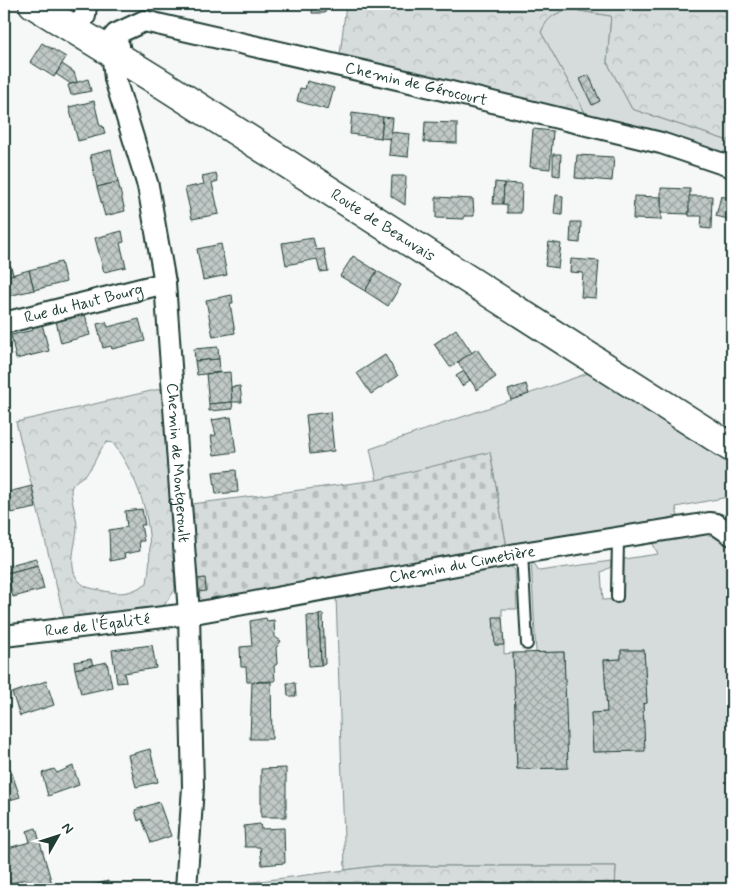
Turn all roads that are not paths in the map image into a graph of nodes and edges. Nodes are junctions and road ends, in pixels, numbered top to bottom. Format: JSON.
{"nodes":[{"id":1,"x":33,"y":4,"type":"edge"},
{"id":2,"x":55,"y":4,"type":"edge"},
{"id":3,"x":81,"y":18,"type":"edge"},
{"id":4,"x":113,"y":46,"type":"junction"},
{"id":5,"x":732,"y":167,"type":"edge"},
{"id":6,"x":165,"y":283,"type":"junction"},
{"id":7,"x":4,"y":323,"type":"edge"},
{"id":8,"x":732,"y":434,"type":"edge"},
{"id":9,"x":732,"y":448,"type":"edge"},
{"id":10,"x":732,"y":535,"type":"edge"},
{"id":11,"x":618,"y":538,"type":"junction"},
{"id":12,"x":522,"y":553,"type":"junction"},
{"id":13,"x":617,"y":597,"type":"dead end"},
{"id":14,"x":189,"y":614,"type":"junction"},
{"id":15,"x":4,"y":636,"type":"edge"},
{"id":16,"x":527,"y":644,"type":"dead end"},
{"id":17,"x":186,"y":889,"type":"edge"}],
"edges":[{"from":1,"to":3,"type":"main road","name":"Route de Beauvais"},
{"from":2,"to":3,"type":"main road","name":"Route de Beauvais"},
{"from":3,"to":4,"type":"main road","name":"Route de Beauvais"},
{"from":4,"to":5,"type":"street","name":"Chemin de Gérocourt"},
{"from":4,"to":6,"type":"street","name":"Chemin de Montgeroult"},
{"from":4,"to":8,"type":"main road","name":"Route de Beauvais"},
{"from":4,"to":9,"type":"main road","name":"Route de Beauvais"},
{"from":6,"to":7,"type":"street","name":"Rue du Haut Bourg"},
{"from":6,"to":14,"type":"street","name":"Chemin de Montgeroult"},
{"from":10,"to":11,"type":"street","name":"Chemin du Cimetière"},
{"from":11,"to":12,"type":"street","name":"Chemin du Cimetière"},
{"from":11,"to":13,"type":"lane"},
{"from":12,"to":14,"type":"street","name":"Chemin du Cimetière"},
{"from":12,"to":16,"type":"lane"},
{"from":14,"to":15,"type":"street","name":"Rue de l'Égalité"},
{"from":14,"to":17,"type":"street","name":"Chemin de Montgeroult"}]}
